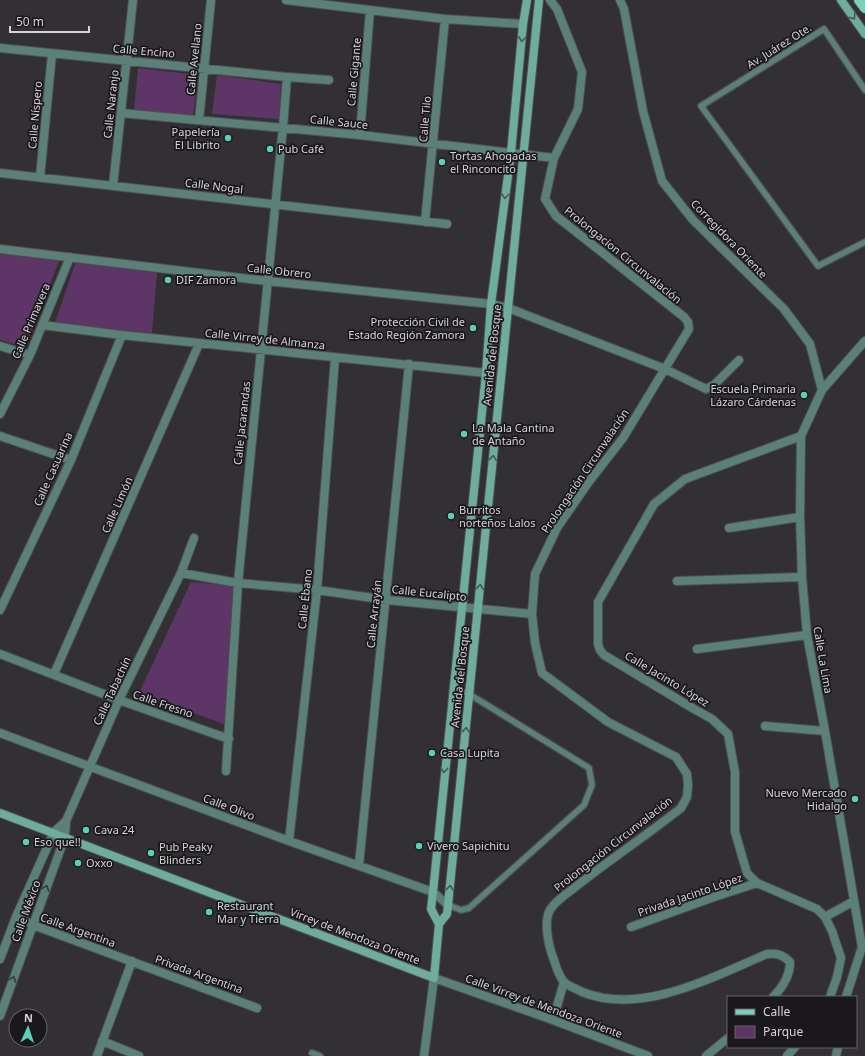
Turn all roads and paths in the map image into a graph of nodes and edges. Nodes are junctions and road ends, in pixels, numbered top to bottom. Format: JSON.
{"nodes":[{"id":1,"x":133,"y":0,"type":"edge"},
{"id":2,"x":211,"y":0,"type":"edge"},
{"id":3,"x":286,"y":0,"type":"edge"},
{"id":4,"x":527,"y":0,"type":"edge"},
{"id":5,"x":539,"y":0,"type":"edge"},
{"id":6,"x":550,"y":0,"type":"edge"},
{"id":7,"x":620,"y":0,"type":"edge"},
{"id":8,"x":841,"y":0,"type":"edge"},
{"id":9,"x":859,"y":0,"type":"edge"},
{"id":10,"x":865,"y":8,"type":"edge"},
{"id":11,"x":370,"y":10,"type":"junction"},
{"id":12,"x":445,"y":19,"type":"junction"},
{"id":13,"x":523,"y":24,"type":"junction"},
{"id":14,"x":865,"y":34,"type":"edge"},
{"id":15,"x":0,"y":48,"type":"edge"},
{"id":16,"x":52,"y":54,"type":"junction"},
{"id":17,"x":127,"y":61,"type":"junction"},
{"id":18,"x":204,"y":68,"type":"junction"},
{"id":19,"x":287,"y":77,"type":"junction"},
{"id":20,"x":329,"y":80,"type":"dead end"},
{"id":21,"x":865,"y":90,"type":"edge"},
{"id":22,"x":121,"y":113,"type":"junction"},
{"id":23,"x":199,"y":120,"type":"junction"},
{"id":24,"x":283,"y":127,"type":"junction"},
{"id":25,"x":360,"y":135,"type":"junction"},
{"id":26,"x":434,"y":143,"type":"junction"},
{"id":27,"x":511,"y":153,"type":"junction"},
{"id":28,"x":524,"y":156,"type":"junction"},
{"id":29,"x":554,"y":158,"type":"junction"},
{"id":30,"x":0,"y":173,"type":"edge"},
{"id":31,"x":40,"y":177,"type":"junction"},
{"id":32,"x":113,"y":186,"type":"junction"},
{"id":33,"x":275,"y":205,"type":"junction"},
{"id":34,"x":425,"y":222,"type":"junction"},
{"id":35,"x":447,"y":224,"type":"dead end"},
{"id":36,"x":865,"y":242,"type":"edge"},
{"id":37,"x":0,"y":249,"type":"edge"},
{"id":38,"x":70,"y":257,"type":"junction"},
{"id":39,"x":267,"y":281,"type":"junction"},
{"id":40,"x":491,"y":304,"type":"junction"},
{"id":41,"x":508,"y":308,"type":"junction"},
{"id":42,"x":688,"y":322,"type":"joint"},
{"id":43,"x":42,"y":325,"type":"junction"},
{"id":44,"x":122,"y":335,"type":"junction"},
{"id":45,"x":865,"y":341,"type":"edge"},
{"id":46,"x":199,"y":344,"type":"junction"},
{"id":47,"x":0,"y":346,"type":"edge"},
{"id":48,"x":260,"y":350,"type":"junction"},
{"id":49,"x":30,"y":355,"type":"junction"},
{"id":50,"x":335,"y":358,"type":"junction"},
{"id":51,"x":739,"y":360,"type":"dead end"},
{"id":52,"x":409,"y":364,"type":"junction"},
{"id":53,"x":665,"y":369,"type":"junction"},
{"id":54,"x":486,"y":373,"type":"junction"},
{"id":55,"x":822,"y":390,"type":"junction"},
{"id":56,"x":0,"y":414,"type":"edge"},
{"id":57,"x":0,"y":436,"type":"edge"},
{"id":58,"x":801,"y":436,"type":"junction"},
{"id":59,"x":71,"y":460,"type":"junction"},
{"id":60,"x":800,"y":517,"type":"junction"},
{"id":61,"x":729,"y":528,"type":"dead end"},
{"id":62,"x":194,"y":538,"type":"dead end"},
{"id":63,"x":181,"y":573,"type":"junction"},
{"id":64,"x":802,"y":577,"type":"junction"},
{"id":65,"x":677,"y":581,"type":"dead end"},
{"id":66,"x":238,"y":583,"type":"junction"},
{"id":67,"x":317,"y":590,"type":"junction"},
{"id":68,"x":387,"y":600,"type":"junction"},
{"id":69,"x":462,"y":606,"type":"junction"},
{"id":70,"x":478,"y":609,"type":"junction"},
{"id":71,"x":0,"y":610,"type":"edge"},
{"id":72,"x":532,"y":614,"type":"junction"},
{"id":73,"x":807,"y":635,"type":"junction"},
{"id":74,"x":697,"y":649,"type":"dead end"},
{"id":75,"x":0,"y":654,"type":"edge"},
{"id":76,"x":54,"y":674,"type":"junction"},
{"id":77,"x":453,"y":687,"type":"junction"},
{"id":78,"x":469,"y":694,"type":"junction"},
{"id":79,"x":118,"y":700,"type":"junction"},
{"id":80,"x":765,"y":726,"type":"dead end"},
{"id":81,"x":825,"y":731,"type":"junction"},
{"id":82,"x":0,"y":733,"type":"edge"},
{"id":83,"x":229,"y":739,"type":"junction"},
{"id":84,"x":90,"y":766,"type":"junction"},
{"id":85,"x":226,"y":771,"type":"dead end"},
{"id":86,"x":0,"y":813,"type":"edge"},
{"id":87,"x":66,"y":821,"type":"junction"},
{"id":88,"x":54,"y":832,"type":"junction"},
{"id":89,"x":65,"y":837,"type":"junction"},
{"id":90,"x":289,"y":841,"type":"junction"},
{"id":91,"x":359,"y":865,"type":"junction"},
{"id":92,"x":757,"y":883,"type":"junction"},
{"id":93,"x":433,"y":892,"type":"junction"},
{"id":94,"x":854,"y":901,"type":"junction"},
{"id":95,"x":448,"y":905,"type":"junction"},
{"id":96,"x":16,"y":917,"type":"junction"},
{"id":97,"x":825,"y":917,"type":"junction"},
{"id":98,"x":439,"y":924,"type":"junction"},
{"id":99,"x":33,"y":925,"type":"junction"},
{"id":100,"x":630,"y":927,"type":"dead end"},
{"id":101,"x":0,"y":959,"type":"edge"},
{"id":102,"x":132,"y":961,"type":"junction"},
{"id":103,"x":434,"y":978,"type":"junction"},
{"id":104,"x":564,"y":982,"type":"junction"},
{"id":105,"x":774,"y":996,"type":"edge"},
{"id":106,"x":830,"y":996,"type":"edge"},
{"id":107,"x":846,"y":996,"type":"edge"},
{"id":108,"x":257,"y":1008,"type":"dead end"},
{"id":109,"x":0,"y":1016,"type":"edge"},
{"id":110,"x":552,"y":1020,"type":"junction"},
{"id":111,"x":727,"y":1039,"type":"edge"},
{"id":112,"x":102,"y":1041,"type":"junction"},
{"id":113,"x":794,"y":1048,"type":"edge"},
{"id":114,"x":312,"y":1053,"type":"dead end"},
{"id":115,"x":97,"y":1056,"type":"edge"},
{"id":116,"x":139,"y":1056,"type":"edge"},
{"id":117,"x":320,"y":1056,"type":"edge"},
{"id":118,"x":424,"y":1056,"type":"edge"},
{"id":119,"x":648,"y":1056,"type":"edge"},
{"id":120,"x":706,"y":1056,"type":"edge"},
{"id":121,"x":786,"y":1056,"type":"edge"}],
"edges":[{"from":1,"to":17,"type":"street","name":"Calle Naranjo"},
{"from":2,"to":18,"type":"street","name":"Calle Avellano"},
{"from":3,"to":11,"type":"street"},
{"from":4,"to":13,"type":"street","name":"Avenida del Bosque"},
{"from":5,"to":28,"type":"street","name":"Avenida del Bosque"},
{"from":6,"to":29,"type":"street","name":"Prolongacíon Circunvalación"},
{"from":7,"to":55,"type":"street","name":"Corregidora Oriente"},
{"from":8,"to":14,"type":"street","one_way":true},
{"from":9,"to":10,"type":"main road"},
{"from":11,"to":12,"type":"street"},
{"from":11,"to":25,"type":"street","name":"Calle Gigante"},
{"from":12,"to":13,"type":"street"},
{"from":12,"to":26,"type":"street","name":"Calle Tilo"},
{"from":13,"to":27,"type":"street","name":"Avenida del Bosque","one_way":true},
{"from":15,"to":16,"type":"street","name":"Calle Encino"},
{"from":16,"to":17,"type":"street","name":"Calle Encino"},
{"from":16,"to":31,"type":"street","name":"Calle Níspero"},
{"from":17,"to":18,"type":"street","name":"Calle Encino"},
{"from":17,"to":22,"type":"street","name":"Calle Naranjo"},
{"from":18,"to":19,"type":"street","name":"Calle Encino"},
{"from":18,"to":23,"type":"street","name":"Calle Avellano"},
{"from":19,"to":20,"type":"street","name":"Calle Encino"},
{"from":19,"to":24,"type":"street","name":"Calle Jacarandas"},
{"from":21,"to":36,"type":"lane","name":"Av. Juárez Ote."},
{"from":22,"to":23,"type":"street","name":"Calle Sauce"},
{"from":22,"to":32,"type":"street","name":"Calle Naranjo"},
{"from":23,"to":24,"type":"street","name":"Calle Sauce"},
{"from":24,"to":25,"type":"street","name":"Calle Sauce"},
{"from":24,"to":33,"type":"street","name":"Calle Jacarandas"},
{"from":25,"to":26,"type":"street","name":"Calle Sauce"},
{"from":26,"to":27,"type":"street","name":"Calle Sauce"},
{"from":26,"to":34,"type":"street","name":"Calle Tilo"},
{"from":27,"to":28,"type":"street","name":"Calle Sauce"},
{"from":27,"to":40,"type":"street","name":"Avenida del Bosque","one_way":true},
{"from":28,"to":29,"type":"street","name":"Calle Sauce"},
{"from":28,"to":41,"type":"street","name":"Avenida del Bosque"},
{"from":29,"to":42,"type":"street","name":"Prolongacíon Circunvalación"},
{"from":30,"to":31,"type":"street","name":"Calle Nogal"},
{"from":31,"to":32,"type":"street","name":"Calle Nogal"},
{"from":32,"to":33,"type":"street","name":"Calle Nogal"},
{"from":33,"to":34,"type":"street","name":"Calle Nogal"},
{"from":33,"to":39,"type":"street","name":"Calle Jacarandas"},
{"from":34,"to":35,"type":"street","name":"Calle Nogal"},
{"from":37,"to":38,"type":"street","name":"Calle Obrero"},
{"from":38,"to":39,"type":"street","name":"Calle Obrero"},
{"from":38,"to":43,"type":"street","name":"Calle Primavera"},
{"from":39,"to":40,"type":"street","name":"Calle Obrero"},
{"from":39,"to":48,"type":"street","name":"Calle Jacarandas"},
{"from":40,"to":41,"type":"street","name":"Calle Obrero"},
{"from":40,"to":54,"type":"street","name":"Avenida del Bosque"},
{"from":41,"to":53,"type":"street","name":"Calle Obrero"},
{"from":70,"to":41,"type":"street","name":"Avenida del Bosque","one_way":true},
{"from":42,"to":53,"type":"street","name":"Prolongación Circunvalación"},
{"from":43,"to":44,"type":"street","name":"Calle Virrey de Almanza"},
{"from":43,"to":49,"type":"street","name":"Calle Primavera"},
{"from":44,"to":46,"type":"street","name":"Calle Virrey de Almanza"},
{"from":44,"to":59,"type":"street","name":"Calle Casuarina"},
{"from":45,"to":55,"type":"street","name":"Calle La Lima"},
{"from":46,"to":48,"type":"street","name":"Calle Virrey de Almanza"},
{"from":46,"to":76,"type":"street","name":"Calle Limón"},
{"from":47,"to":49,"type":"street"},
{"from":48,"to":50,"type":"street","name":"Calle Virrey de Almanza"},
{"from":48,"to":66,"type":"street","name":"Calle Jacarandas"},
{"from":49,"to":56,"type":"street","name":"Calle Primavera"},
{"from":50,"to":52,"type":"street","name":"Calle Virrey de Almanza"},
{"from":50,"to":67,"type":"street","name":"Calle Ébano"},
{"from":51,"to":53,"type":"street","name":"Calle Obrero"},
{"from":52,"to":54,"type":"street","name":"Calle Virrey de Almanza"},
{"from":52,"to":68,"type":"street","name":"Calle Arrayán"},
{"from":53,"to":72,"type":"street","name":"Prolongación Circunvalación"},
{"from":54,"to":69,"type":"street","name":"Avenida del Bosque"},
{"from":55,"to":58,"type":"street","name":"Calle La Lima"},
{"from":57,"to":59,"type":"street"},
{"from":58,"to":60,"type":"street","name":"Calle La Lima"},
{"from":58,"to":92,"type":"street","name":"Calle Jacinto López"},
{"from":59,"to":71,"type":"street","name":"Calle Casuarina"},
{"from":60,"to":61,"type":"street"},
{"from":60,"to":64,"type":"street","name":"Calle La Lima"},
{"from":62,"to":63,"type":"street","name":"Calle Tabachín"},
{"from":63,"to":66,"type":"street","name":"Calle Eucalipto"},
{"from":63,"to":79,"type":"street","name":"Calle Tabachín"},
{"from":64,"to":65,"type":"street"},
{"from":64,"to":73,"type":"street","name":"Calle La Lima"},
{"from":66,"to":67,"type":"street","name":"Calle Eucalipto"},
{"from":66,"to":83,"type":"street","name":"Calle Jacarandas"},
{"from":67,"to":68,"type":"street","name":"Calle Eucalipto"},
{"from":67,"to":90,"type":"street","name":"Calle Ébano"},
{"from":68,"to":69,"type":"street","name":"Calle Eucalipto"},
{"from":68,"to":91,"type":"street","name":"Calle Arrayán"},
{"from":69,"to":70,"type":"street","name":"Calle Eucalipto"},
{"from":69,"to":77,"type":"street","name":"Avenida del Bosque"},
{"from":70,"to":72,"type":"street","name":"Calle Eucalipto"},
{"from":70,"to":78,"type":"street","name":"Avenida del Bosque"},
{"from":72,"to":104,"type":"street","name":"Prolongación Circunvalación"},
{"from":73,"to":74,"type":"street"},
{"from":73,"to":81,"type":"street","name":"Calle La Lima"},
{"from":75,"to":76,"type":"street","name":"Calle Fresno"},
{"from":76,"to":79,"type":"street","name":"Calle Fresno"},
{"from":77,"to":78,"type":"lane"},
{"from":77,"to":93,"type":"street","name":"Avenida del Bosque","one_way":true},
{"from":95,"to":78,"type":"street","name":"Avenida del Bosque","one_way":true},
{"from":78,"to":95,"type":"lane"},
{"from":79,"to":83,"type":"street","name":"Calle Fresno"},
{"from":79,"to":84,"type":"street","name":"Calle Tabachín"},
{"from":80,"to":81,"type":"street"},
{"from":81,"to":94,"type":"street","name":"Calle La Lima"},
{"from":82,"to":84,"type":"street","name":"Calle Olivo"},
{"from":83,"to":85,"type":"street","name":"Calle Jacarandas"},
{"from":84,"to":87,"type":"street","name":"Calle Tabachín"},
{"from":84,"to":90,"type":"street","name":"Calle Olivo"},
{"from":86,"to":88,"type":"street","name":"Virrey de Mendoza Oriente"},
{"from":87,"to":88,"type":"street","name":"Calle Tabachín"},
{"from":87,"to":89,"type":"street","name":"Calle Tabachín"},
{"from":88,"to":89,"type":"street","name":"Virrey de Mendoza Oriente"},
{"from":88,"to":96,"type":"street","name":"Calle México"},
{"from":99,"to":89,"type":"street","name":"Calle México","one_way":true},
{"from":89,"to":103,"type":"street","name":"Virrey de Mendoza Oriente"},
{"from":90,"to":91,"type":"street","name":"Calle Olivo"},
{"from":91,"to":93,"type":"street","name":"Calle Olivo"},
{"from":92,"to":97,"type":"street","name":"Calle Jacinto López"},
{"from":92,"to":100,"type":"street","name":"Privada Jacinto López"},
{"from":93,"to":95,"type":"street","name":"Calle Olivo"},
{"from":93,"to":98,"type":"street","name":"Avenida del Bosque"},
{"from":94,"to":97,"type":"street"},
{"from":94,"to":107,"type":"street","name":"Calle La Lima"},
{"from":95,"to":98,"type":"street","name":"Avenida del Bosque"},
{"from":96,"to":99,"type":"street","name":"Calle Argentina"},
{"from":96,"to":101,"type":"street","name":"Calle México"},
{"from":97,"to":106,"type":"street","name":"Calle Jacinto López"},
{"from":98,"to":103,"type":"street","name":"Avenida del Bosque"},
{"from":99,"to":102,"type":"street","name":"Calle Argentina"},
{"from":109,"to":99,"type":"street","name":"Calle México","one_way":true},
{"from":102,"to":108,"type":"street","name":"Privada Argentina"},
{"from":102,"to":112,"type":"street"},
{"from":103,"to":110,"type":"street","name":"Calle Virrey de Mendoza Oriente"},
{"from":103,"to":118,"type":"street","name":"Avenida del Bosque"},
{"from":104,"to":105,"type":"street"},
{"from":104,"to":110,"type":"street"},
{"from":110,"to":119,"type":"street","name":"Calle Virrey de Mendoza Oriente"},
{"from":111,"to":120,"type":"street"},
{"from":112,"to":115,"type":"street"},
{"from":112,"to":116,"type":"street"},
{"from":113,"to":121,"type":"street"},
{"from":114,"to":117,"type":"lane"}]}
